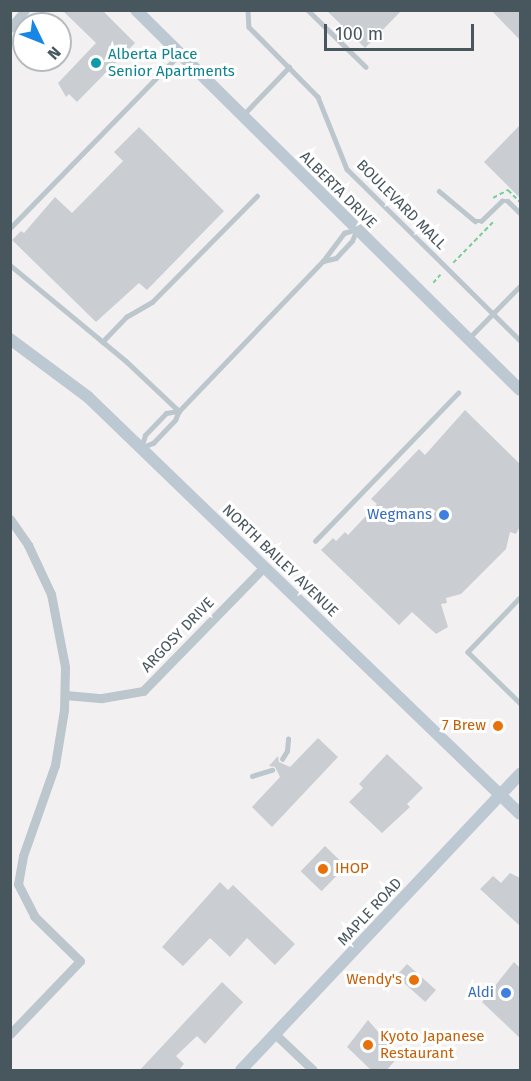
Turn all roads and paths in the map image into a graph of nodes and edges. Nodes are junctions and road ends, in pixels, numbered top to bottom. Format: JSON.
{"nodes":[{"id":1,"x":25,"y":10,"type":"edge"},
{"id":2,"x":136,"y":10,"type":"edge"},
{"id":3,"x":248,"y":10,"type":"edge"},
{"id":4,"x":308,"y":10,"type":"edge"},
{"id":5,"x":10,"y":28,"type":"edge"},
{"id":6,"x":179,"y":55,"type":"junction"},
{"id":7,"x":366,"y":67,"type":"dead end"},
{"id":8,"x":289,"y":68,"type":"junction"},
{"id":9,"x":242,"y":116,"type":"junction"},
{"id":10,"x":440,"y":191,"type":"dead end"},
{"id":11,"x":256,"y":196,"type":"dead end"},
{"id":12,"x":520,"y":213,"type":"edge"},
{"id":13,"x":495,"y":219,"type":"dead end"},
{"id":14,"x":10,"y":228,"type":"edge"},
{"id":15,"x":357,"y":229,"type":"junction"},
{"id":16,"x":323,"y":261,"type":"junction"},
{"id":17,"x":453,"y":262,"type":"dead end"},
{"id":18,"x":10,"y":265,"type":"edge"},
{"id":19,"x":440,"y":275,"type":"dead end"},
{"id":20,"x":433,"y":283,"type":"dead end"},
{"id":21,"x":520,"y":286,"type":"edge"},
{"id":22,"x":494,"y":314,"type":"junction"},
{"id":23,"x":10,"y":339,"type":"edge"},
{"id":24,"x":468,"y":339,"type":"junction"},
{"id":25,"x":520,"y":340,"type":"edge"},
{"id":26,"x":102,"y":342,"type":"junction"},
{"id":27,"x":520,"y":390,"type":"edge"},
{"id":28,"x":459,"y":393,"type":"dead end"},
{"id":29,"x":179,"y":411,"type":"junction"},
{"id":30,"x":141,"y":448,"type":"junction"},
{"id":31,"x":10,"y":519,"type":"edge"},
{"id":32,"x":315,"y":541,"type":"dead end"},
{"id":33,"x":264,"y":567,"type":"junction"},
{"id":34,"x":520,"y":598,"type":"edge"},
{"id":35,"x":65,"y":695,"type":"junction"},
{"id":36,"x":520,"y":703,"type":"edge"},
{"id":37,"x":288,"y":739,"type":"dead end"},
{"id":38,"x":282,"y":759,"type":"dead end"},
{"id":39,"x":272,"y":770,"type":"dead end"},
{"id":40,"x":520,"y":774,"type":"edge"},
{"id":41,"x":252,"y":776,"type":"dead end"},
{"id":42,"x":501,"y":795,"type":"junction"},
{"id":43,"x":520,"y":814,"type":"edge"},
{"id":44,"x":10,"y":1034,"type":"edge"},
{"id":45,"x":275,"y":1034,"type":"junction"},
{"id":46,"x":241,"y":1071,"type":"edge"},
{"id":47,"x":313,"y":1071,"type":"edge"}],
"edges":[{"from":1,"to":5,"type":"street"},
{"from":2,"to":6,"type":"street","name":"ALBERTA DRIVE"},
{"from":3,"to":8,"type":"lane","name":"BOULEVARD MALL"},
{"from":4,"to":7,"type":"lane"},
{"from":6,"to":9,"type":"street","name":"ALBERTA DRIVE"},
{"from":6,"to":14,"type":"lane"},
{"from":8,"to":9,"type":"lane"},
{"from":8,"to":22,"type":"lane","name":"BOULEVARD MALL"},
{"from":9,"to":15,"type":"street","name":"ALBERTA DRIVE"},
{"from":10,"to":12,"type":"lane"},
{"from":11,"to":26,"type":"lane"},
{"from":13,"to":17,"type":"path"},
{"from":15,"to":16,"type":"lane"},
{"from":15,"to":16,"type":"lane"},
{"from":15,"to":24,"type":"street","name":"ALBERTA DRIVE"},
{"from":16,"to":29,"type":"lane"},
{"from":18,"to":26,"type":"lane"},
{"from":19,"to":20,"type":"path"},
{"from":21,"to":22,"type":"lane"},
{"from":22,"to":24,"type":"lane"},
{"from":22,"to":25,"type":"lane","name":"BOULEVARD MALL"},
{"from":23,"to":30,"type":"street","name":"NORTH BAILEY AVENUE"},
{"from":24,"to":27,"type":"street","name":"ALBERTA DRIVE"},
{"from":26,"to":29,"type":"lane"},
{"from":28,"to":32,"type":"lane"},
{"from":29,"to":30,"type":"lane"},
{"from":29,"to":30,"type":"lane"},
{"from":30,"to":33,"type":"street","name":"NORTH BAILEY AVENUE"},
{"from":31,"to":35,"type":"street"},
{"from":33,"to":35,"type":"street","name":"ARGOSY DRIVE"},
{"from":33,"to":42,"type":"street","name":"NORTH BAILEY AVENUE"},
{"from":34,"to":36,"type":"lane"},
{"from":35,"to":44,"type":"street"},
{"from":37,"to":38,"type":"lane"},
{"from":39,"to":41,"type":"lane"},
{"from":40,"to":42,"type":"street","name":"MAPLE ROAD"},
{"from":42,"to":43,"type":"street","name":"NORTH BAILEY AVENUE"},
{"from":42,"to":45,"type":"street","name":"MAPLE ROAD"},
{"from":45,"to":46,"type":"street","name":"MAPLE ROAD"},
{"from":45,"to":47,"type":"street"}]}
